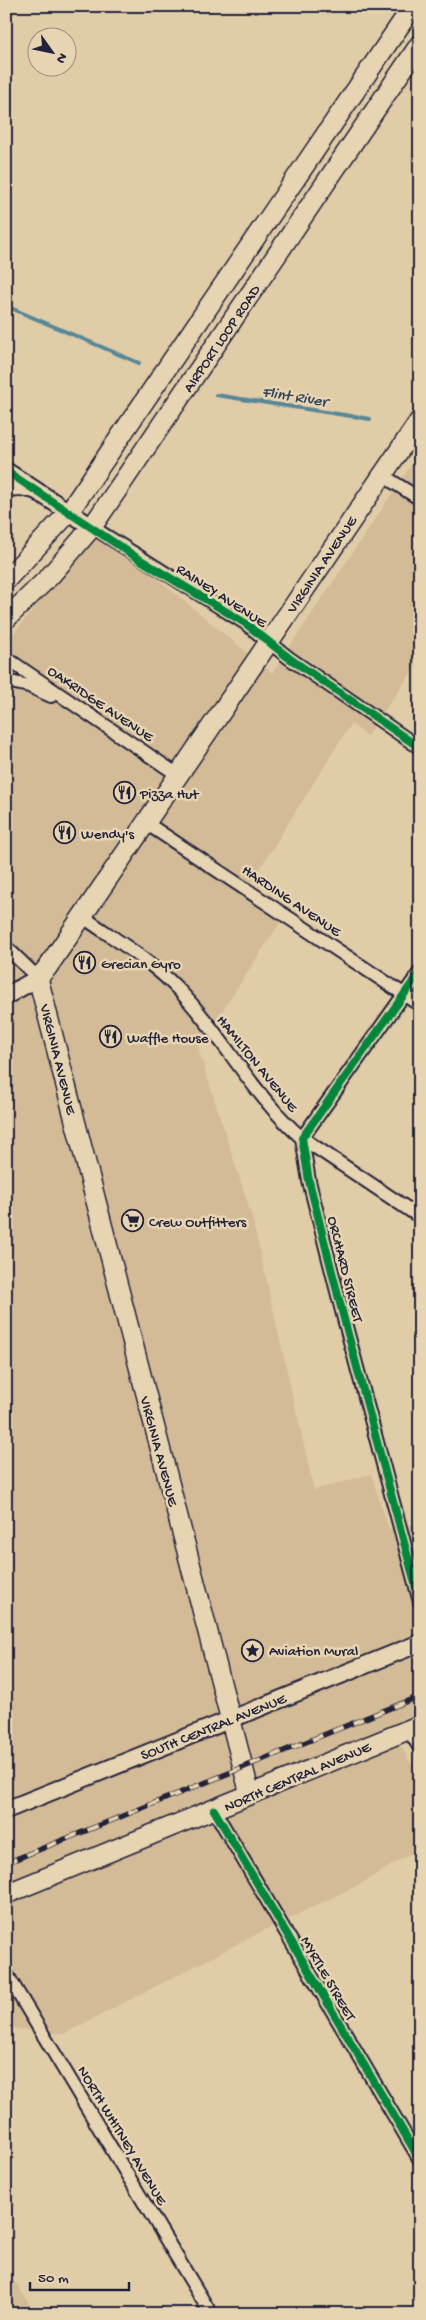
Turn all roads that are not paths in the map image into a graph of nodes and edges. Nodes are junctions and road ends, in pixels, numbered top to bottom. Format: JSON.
{"nodes":[{"id":1,"x":413,"y":6,"type":"edge"},
{"id":2,"x":420,"y":44,"type":"edge"},
{"id":3,"x":420,"y":420,"type":"edge"},
{"id":4,"x":6,"y":471,"type":"edge"},
{"id":5,"x":382,"y":475,"type":"junction"},
{"id":6,"x":6,"y":490,"type":"edge"},
{"id":7,"x":41,"y":494,"type":"junction"},
{"id":8,"x":420,"y":499,"type":"edge"},
{"id":9,"x":69,"y":512,"type":"junction"},
{"id":10,"x":92,"y":528,"type":"junction"},
{"id":11,"x":6,"y":580,"type":"edge"},
{"id":12,"x":6,"y":619,"type":"edge"},
{"id":13,"x":269,"y":642,"type":"junction"},
{"id":14,"x":6,"y":658,"type":"edge"},
{"id":15,"x":6,"y":681,"type":"edge"},
{"id":16,"x":80,"y":708,"type":"junction"},
{"id":17,"x":420,"y":748,"type":"edge"},
{"id":18,"x":178,"y":775,"type":"junction"},
{"id":19,"x":146,"y":823,"type":"junction"},
{"id":20,"x":82,"y":916,"type":"junction"},
{"id":21,"x":6,"y":947,"type":"edge"},
{"id":22,"x":420,"y":972,"type":"edge"},
{"id":23,"x":38,"y":978,"type":"junction"},
{"id":24,"x":404,"y":995,"type":"junction"},
{"id":25,"x":6,"y":996,"type":"edge"},
{"id":26,"x":420,"y":1005,"type":"edge"},
{"id":27,"x":302,"y":1138,"type":"junction"},
{"id":28,"x":420,"y":1217,"type":"edge"},
{"id":29,"x":420,"y":1602,"type":"edge"},
{"id":30,"x":420,"y":1643,"type":"edge"},
{"id":31,"x":229,"y":1720,"type":"junction"},
{"id":32,"x":414,"y":1727,"type":"edge"},
{"id":33,"x":420,"y":1748,"type":"edge"},
{"id":34,"x":250,"y":1794,"type":"junction"},
{"id":35,"x":6,"y":1810,"type":"edge"},
{"id":36,"x":214,"y":1810,"type":"junction"},
{"id":37,"x":6,"y":1894,"type":"edge"},
{"id":38,"x":6,"y":1973,"type":"edge"},
{"id":39,"x":420,"y":2160,"type":"edge"},
{"id":40,"x":211,"y":2314,"type":"edge"}],
"edges":[{"from":1,"to":9,"type":"main road","name":"AIRPORT LOOP ROAD"},
{"from":2,"to":10,"type":"main road","name":"AIRPORT LOOP ROAD"},
{"from":3,"to":5,"type":"main road","name":"VIRGINIA AVENUE"},
{"from":4,"to":7,"type":"street","name":"RAINEY AVENUE"},
{"from":5,"to":8,"type":"street"},
{"from":5,"to":13,"type":"main road","name":"VIRGINIA AVENUE"},
{"from":6,"to":7,"type":"street"},
{"from":7,"to":9,"type":"street","name":"RAINEY AVENUE"},
{"from":9,"to":10,"type":"street","name":"RAINEY AVENUE"},
{"from":9,"to":11,"type":"main road","name":"AIRPORT LOOP ROAD"},
{"from":10,"to":12,"type":"main road","name":"AIRPORT LOOP ROAD"},
{"from":10,"to":13,"type":"street","name":"RAINEY AVENUE"},
{"from":13,"to":17,"type":"street","name":"RAINEY AVENUE"},
{"from":13,"to":18,"type":"main road","name":"VIRGINIA AVENUE"},
{"from":14,"to":16,"type":"street","name":"OAKRIDGE AVENUE"},
{"from":15,"to":16,"type":"street"},
{"from":16,"to":18,"type":"street","name":"OAKRIDGE AVENUE"},
{"from":18,"to":19,"type":"main road","name":"VIRGINIA AVENUE"},
{"from":19,"to":20,"type":"main road","name":"VIRGINIA AVENUE"},
{"from":19,"to":24,"type":"street","name":"HARDING AVENUE"},
{"from":20,"to":23,"type":"main road","name":"VIRGINIA AVENUE"},
{"from":20,"to":27,"type":"street","name":"HAMILTON AVENUE"},
{"from":21,"to":23,"type":"street"},
{"from":22,"to":24,"type":"street"},
{"from":23,"to":25,"type":"street"},
{"from":23,"to":31,"type":"main road","name":"VIRGINIA AVENUE"},
{"from":24,"to":26,"type":"street","name":"HARDING AVENUE"},
{"from":24,"to":27,"type":"street"},
{"from":27,"to":28,"type":"street","name":"HAMILTON AVENUE"},
{"from":27,"to":29,"type":"street","name":"ORCHARD STREET"},
{"from":30,"to":31,"type":"street","name":"SOUTH CENTRAL AVENUE"},
{"from":31,"to":34,"type":"main road","name":"VIRGINIA AVENUE"},
{"from":31,"to":35,"type":"street","name":"SOUTH CENTRAL AVENUE"},
{"from":32,"to":33,"type":"street"},
{"from":32,"to":34,"type":"main road","name":"NORTH CENTRAL AVENUE"},
{"from":34,"to":36,"type":"main road","name":"NORTH CENTRAL AVENUE"},
{"from":36,"to":37,"type":"main road","name":"NORTH CENTRAL AVENUE"},
{"from":36,"to":39,"type":"street","name":"MYRTLE STREET"},
{"from":38,"to":40,"type":"street","name":"NORTH WHITNEY AVENUE"}]}
